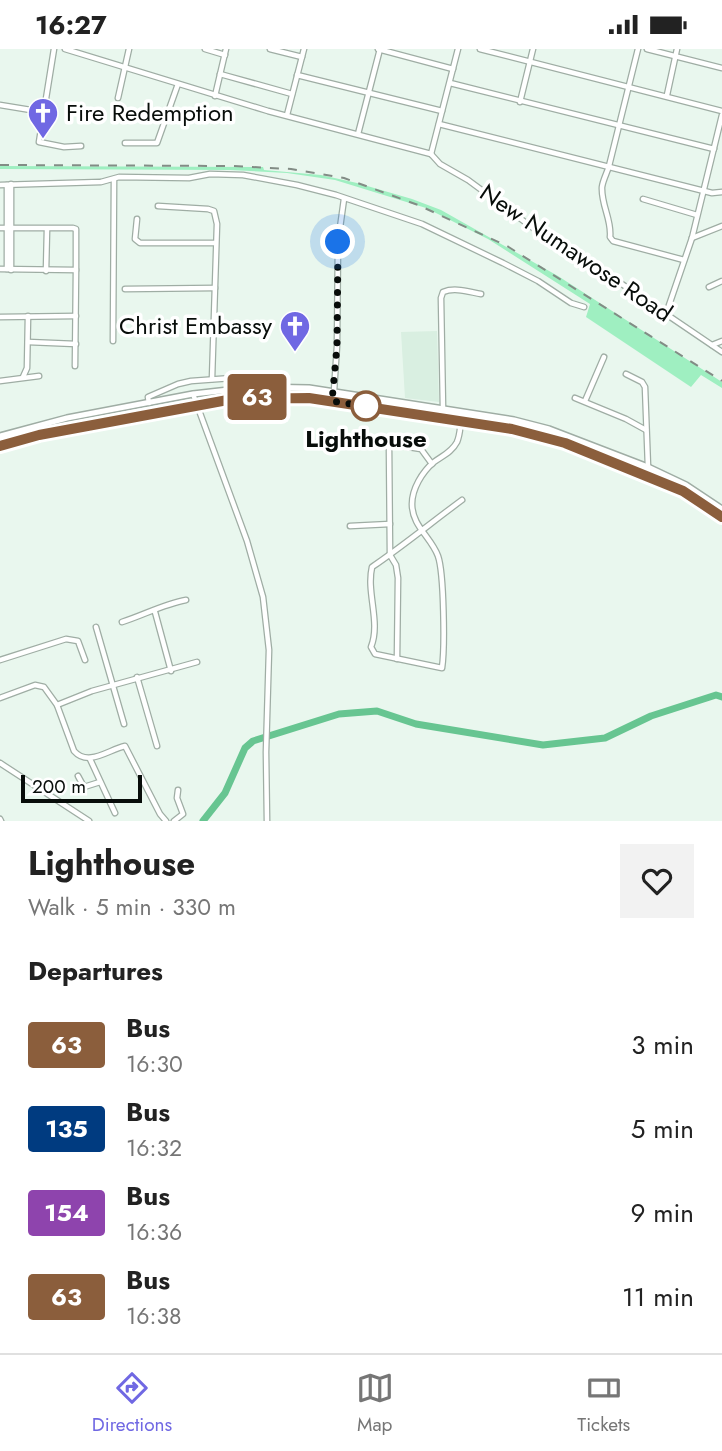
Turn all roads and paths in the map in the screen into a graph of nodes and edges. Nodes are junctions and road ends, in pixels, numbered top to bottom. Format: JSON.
{"nodes":[{"id":1,"x":54,"y":49,"type":"edge"},
{"id":2,"x":65,"y":49,"type":"edge"},
{"id":3,"x":129,"y":49,"type":"edge"},
{"id":4,"x":205,"y":49,"type":"edge"},
{"id":5,"x":270,"y":49,"type":"edge"},
{"id":6,"x":304,"y":49,"type":"edge"},
{"id":7,"x":379,"y":49,"type":"edge"},
{"id":8,"x":458,"y":49,"type":"edge"},
{"id":9,"x":480,"y":49,"type":"edge"},
{"id":10,"x":533,"y":49,"type":"edge"},
{"id":11,"x":638,"y":49,"type":"edge"},
{"id":12,"x":647,"y":49,"type":"edge"},
{"id":13,"x":677,"y":49,"type":"edge"},
{"id":14,"x":495,"y":51,"type":"edge"},
{"id":15,"x":226,"y":52,"type":"edge"},
{"id":16,"x":676,"y":56,"type":"junction"},
{"id":17,"x":302,"y":57,"type":"junction"},
{"id":18,"x":530,"y":62,"type":"junction"},
{"id":19,"x":125,"y":68,"type":"junction"},
{"id":20,"x":722,"y":68,"type":"edge"},
{"id":21,"x":453,"y":69,"type":"junction"},
{"id":22,"x":220,"y":74,"type":"junction"},
{"id":23,"x":297,"y":75,"type":"junction"},
{"id":24,"x":450,"y":83,"type":"junction"},
{"id":25,"x":178,"y":84,"type":"junction"},
{"id":26,"x":628,"y":87,"type":"junction"},
{"id":27,"x":368,"y":93,"type":"junction"},
{"id":28,"x":292,"y":94,"type":"junction"},
{"id":29,"x":215,"y":96,"type":"junction"},
{"id":30,"x":667,"y":96,"type":"junction"},
{"id":31,"x":118,"y":98,"type":"dead end"},
{"id":32,"x":520,"y":102,"type":"junction"},
{"id":33,"x":0,"y":105,"type":"edge"},
{"id":34,"x":442,"y":111,"type":"junction"},
{"id":35,"x":43,"y":112,"type":"junction"},
{"id":36,"x":722,"y":113,"type":"edge"},
{"id":37,"x":287,"y":115,"type":"junction"},
{"id":38,"x":439,"y":124,"type":"junction"},
{"id":39,"x":618,"y":126,"type":"junction"},
{"id":40,"x":359,"y":134,"type":"junction"},
{"id":41,"x":720,"y":135,"type":"edge"},
{"id":42,"x":125,"y":143,"type":"dead end"},
{"id":43,"x":81,"y":146,"type":"dead end"},
{"id":44,"x":714,"y":149,"type":"junction"},
{"id":45,"x":431,"y":154,"type":"junction"},
{"id":46,"x":609,"y":166,"type":"junction"},
{"id":47,"x":114,"y":180,"type":"junction"},
{"id":48,"x":0,"y":184,"type":"edge"},
{"id":49,"x":9,"y":184,"type":"junction"},
{"id":50,"x":704,"y":190,"type":"junction"},
{"id":51,"x":722,"y":192,"type":"edge"},
{"id":52,"x":344,"y":199,"type":"junction"},
{"id":53,"x":643,"y":199,"type":"dead end"},
{"id":54,"x":158,"y":206,"type":"dead end"},
{"id":55,"x":697,"y":215,"type":"junction"},
{"id":56,"x":137,"y":219,"type":"dead end"},
{"id":57,"x":722,"y":226,"type":"edge"},
{"id":58,"x":0,"y":228,"type":"edge"},
{"id":59,"x":9,"y":228,"type":"junction"},
{"id":60,"x":47,"y":229,"type":"junction"},
{"id":61,"x":692,"y":238,"type":"junction"},
{"id":62,"x":215,"y":243,"type":"junction"},
{"id":63,"x":684,"y":260,"type":"junction"},
{"id":64,"x":0,"y":269,"type":"edge"},
{"id":65,"x":9,"y":270,"type":"junction"},
{"id":66,"x":76,"y":270,"type":"junction"},
{"id":67,"x":46,"y":271,"type":"junction"},
{"id":68,"x":722,"y":281,"type":"edge"},
{"id":69,"x":709,"y":286,"type":"dead end"},
{"id":70,"x":215,"y":288,"type":"junction"},
{"id":71,"x":125,"y":289,"type":"dead end"},
{"id":72,"x":481,"y":294,"type":"dead end"},
{"id":73,"x":584,"y":307,"type":"dead end"},
{"id":74,"x":666,"y":314,"type":"junction"},
{"id":75,"x":28,"y":316,"type":"junction"},
{"id":76,"x":76,"y":316,"type":"junction"},
{"id":77,"x":0,"y":317,"type":"edge"},
{"id":78,"x":113,"y":341,"type":"dead end"},
{"id":79,"x":722,"y":341,"type":"edge"},
{"id":80,"x":28,"y":342,"type":"junction"},
{"id":81,"x":76,"y":344,"type":"junction"},
{"id":82,"x":712,"y":345,"type":"junction"},
{"id":83,"x":722,"y":352,"type":"edge"},
{"id":84,"x":604,"y":357,"type":"dead end"},
{"id":85,"x":75,"y":366,"type":"dead end"},
{"id":86,"x":626,"y":374,"type":"dead end"},
{"id":87,"x":39,"y":376,"type":"dead end"},
{"id":88,"x":258,"y":376,"type":"dead end"},
{"id":89,"x":23,"y":377,"type":"junction"},
{"id":90,"x":212,"y":379,"type":"junction"},
{"id":91,"x":0,"y":381,"type":"edge"},
{"id":92,"x":334,"y":391,"type":"junction"},
{"id":93,"x":193,"y":394,"type":"junction"},
{"id":94,"x":575,"y":398,"type":"dead end"},
{"id":95,"x":332,"y":401,"type":"junction"},
{"id":96,"x":585,"y":401,"type":"junction"},
{"id":97,"x":149,"y":403,"type":"junction"},
{"id":98,"x":197,"y":405,"type":"junction"},
{"id":99,"x":443,"y":409,"type":"junction"},
{"id":100,"x":461,"y":421,"type":"junction"},
{"id":101,"x":647,"y":431,"type":"junction"},
{"id":102,"x":0,"y":436,"type":"edge"},
{"id":103,"x":370,"y":441,"type":"dead end"},
{"id":104,"x":389,"y":444,"type":"junction"},
{"id":105,"x":0,"y":446,"type":"edge"},
{"id":106,"x":432,"y":464,"type":"junction"},
{"id":107,"x":649,"y":467,"type":"junction"},
{"id":108,"x":462,"y":500,"type":"dead end"},
{"id":109,"x":722,"y":509,"type":"edge"},
{"id":110,"x":722,"y":517,"type":"edge"},
{"id":111,"x":390,"y":524,"type":"junction"},
{"id":112,"x":350,"y":526,"type":"dead end"},
{"id":113,"x":421,"y":531,"type":"junction"},
{"id":114,"x":390,"y":555,"type":"junction"},
{"id":115,"x":186,"y":600,"type":"dead end"},
{"id":116,"x":155,"y":612,"type":"junction"},
{"id":117,"x":122,"y":622,"type":"dead end"},
{"id":118,"x":96,"y":627,"type":"dead end"},
{"id":119,"x":397,"y":659,"type":"junction"},
{"id":120,"x":0,"y":660,"type":"edge"},
{"id":121,"x":85,"y":660,"type":"dead end"},
{"id":122,"x":197,"y":662,"type":"dead end"},
{"id":123,"x":171,"y":671,"type":"junction"},
{"id":124,"x":137,"y":677,"type":"junction"},
{"id":125,"x":112,"y":685,"type":"junction"},
{"id":126,"x":0,"y":698,"type":"edge"},
{"id":127,"x":57,"y":705,"type":"junction"},
{"id":128,"x":124,"y":723,"type":"dead end"},
{"id":129,"x":157,"y":746,"type":"dead end"},
{"id":130,"x":90,"y":759,"type":"junction"},
{"id":131,"x":0,"y":762,"type":"edge"},
{"id":132,"x":78,"y":776,"type":"dead end"},
{"id":133,"x":100,"y":782,"type":"junction"},
{"id":134,"x":178,"y":790,"type":"dead end"},
{"id":135,"x":115,"y":813,"type":"dead end"},
{"id":136,"x":89,"y":821,"type":"edge"},
{"id":137,"x":166,"y":821,"type":"edge"},
{"id":138,"x":174,"y":821,"type":"edge"},
{"id":139,"x":267,"y":821,"type":"edge"}],
"edges":[{"from":1,"to":35,"type":"street"},
{"from":2,"to":19,"type":"street"},
{"from":3,"to":19,"type":"street"},
{"from":4,"to":15,"type":"street"},
{"from":5,"to":17,"type":"street"},
{"from":6,"to":17,"type":"street"},
{"from":7,"to":21,"type":"street"},
{"from":7,"to":27,"type":"street"},
{"from":8,"to":21,"type":"street"},
{"from":9,"to":14,"type":"street"},
{"from":10,"to":18,"type":"street"},
{"from":11,"to":26,"type":"street"},
{"from":12,"to":16,"type":"street"},
{"from":13,"to":16,"type":"street"},
{"from":14,"to":18,"type":"street"},
{"from":15,"to":22,"type":"street"},
{"from":16,"to":20,"type":"street"},
{"from":16,"to":30,"type":"street"},
{"from":17,"to":23,"type":"street"},
{"from":18,"to":26,"type":"street"},
{"from":18,"to":32,"type":"street"},
{"from":19,"to":25,"type":"street"},
{"from":19,"to":31,"type":"street"},
{"from":21,"to":24,"type":"street"},
{"from":22,"to":28,"type":"street"},
{"from":22,"to":29,"type":"street"},
{"from":23,"to":27,"type":"street"},
{"from":23,"to":28,"type":"street"},
{"from":24,"to":32,"type":"street"},
{"from":24,"to":34,"type":"street"},
{"from":25,"to":29,"type":"street"},
{"from":25,"to":42,"type":"street"},
{"from":26,"to":30,"type":"street"},
{"from":26,"to":39,"type":"street"},
{"from":27,"to":34,"type":"street"},
{"from":27,"to":40,"type":"street"},
{"from":28,"to":37,"type":"street"},
{"from":29,"to":37,"type":"street"},
{"from":30,"to":36,"type":"street"},
{"from":32,"to":39,"type":"street"},
{"from":33,"to":35,"type":"street"},
{"from":34,"to":38,"type":"street"},
{"from":35,"to":43,"type":"street"},
{"from":36,"to":41,"type":"street"},
{"from":37,"to":40,"type":"street"},
{"from":38,"to":45,"type":"street"},
{"from":38,"to":46,"type":"street"},
{"from":39,"to":44,"type":"street"},
{"from":39,"to":46,"type":"street"},
{"from":40,"to":45,"type":"street"},
{"from":41,"to":44,"type":"street"},
{"from":44,"to":50,"type":"street"},
{"from":45,"to":74,"type":"street","name":"New Numawose Road"},
{"from":46,"to":50,"type":"street"},
{"from":46,"to":63,"type":"street"},
{"from":47,"to":49,"type":"street"},
{"from":47,"to":52,"type":"street"},
{"from":47,"to":78,"type":"street"},
{"from":48,"to":49,"type":"street"},
{"from":49,"to":59,"type":"street"},
{"from":50,"to":51,"type":"street"},
{"from":50,"to":55,"type":"street"},
{"from":52,"to":73,"type":"street"},
{"from":52,"to":92,"type":"street"},
{"from":53,"to":55,"type":"street"},
{"from":54,"to":62,"type":"street"},
{"from":55,"to":61,"type":"street"},
{"from":56,"to":62,"type":"street"},
{"from":57,"to":61,"type":"street"},
{"from":58,"to":59,"type":"street"},
{"from":59,"to":60,"type":"street"},
{"from":59,"to":65,"type":"street"},
{"from":60,"to":66,"type":"street"},
{"from":60,"to":67,"type":"street"},
{"from":61,"to":63,"type":"street"},
{"from":62,"to":70,"type":"street"},
{"from":63,"to":74,"type":"street"},
{"from":64,"to":65,"type":"street"},
{"from":65,"to":67,"type":"street"},
{"from":66,"to":67,"type":"street"},
{"from":66,"to":76,"type":"street"},
{"from":68,"to":69,"type":"street"},
{"from":70,"to":71,"type":"street"},
{"from":70,"to":90,"type":"street"},
{"from":72,"to":99,"type":"street"},
{"from":74,"to":82,"type":"street","name":"New Numawose Road"},
{"from":75,"to":76,"type":"street"},
{"from":75,"to":77,"type":"street"},
{"from":75,"to":80,"type":"street"},
{"from":76,"to":81,"type":"street"},
{"from":79,"to":82,"type":"street"},
{"from":80,"to":81,"type":"street"},
{"from":80,"to":89,"type":"street"},
{"from":81,"to":85,"type":"street"},
{"from":82,"to":83,"type":"street","name":"New Numawose Road"},
{"from":84,"to":96,"type":"street"},
{"from":86,"to":101,"type":"street"},
{"from":87,"to":89,"type":"street"},
{"from":88,"to":90,"type":"street"},
{"from":89,"to":91,"type":"street"},
{"from":90,"to":97,"type":"street"},
{"from":92,"to":93,"type":"main road"},
{"from":92,"to":95,"type":"main road"},
{"from":92,"to":99,"type":"main road"},
{"from":93,"to":97,"type":"main road"},
{"from":93,"to":98,"type":"street"},
{"from":94,"to":96,"type":"street"},
{"from":95,"to":98,"type":"main road"},
{"from":95,"to":100,"type":"main road"},
{"from":96,"to":101,"type":"street"},
{"from":97,"to":102,"type":"main road"},
{"from":98,"to":105,"type":"main road"},
{"from":98,"to":139,"type":"street"},
{"from":99,"to":107,"type":"main road"},
{"from":100,"to":106,"type":"street"},
{"from":100,"to":110,"type":"main road"},
{"from":101,"to":107,"type":"street"},
{"from":103,"to":104,"type":"street"},
{"from":104,"to":106,"type":"street"},
{"from":104,"to":111,"type":"street"},
{"from":106,"to":113,"type":"street"},
{"from":107,"to":109,"type":"main road"},
{"from":108,"to":113,"type":"street"},
{"from":111,"to":112,"type":"street"},
{"from":111,"to":114,"type":"street"},
{"from":113,"to":114,"type":"street"},
{"from":113,"to":119,"type":"street"},
{"from":114,"to":119,"type":"street"},
{"from":114,"to":119,"type":"street"},
{"from":115,"to":116,"type":"street"},
{"from":116,"to":117,"type":"street"},
{"from":116,"to":123,"type":"street"},
{"from":118,"to":125,"type":"street"},
{"from":120,"to":121,"type":"street"},
{"from":122,"to":123,"type":"street"},
{"from":123,"to":124,"type":"street"},
{"from":124,"to":125,"type":"street"},
{"from":124,"to":129,"type":"street"},
{"from":125,"to":127,"type":"street"},
{"from":125,"to":128,"type":"street"},
{"from":126,"to":127,"type":"street"},
{"from":127,"to":130,"type":"street"},
{"from":130,"to":133,"type":"street"},
{"from":130,"to":137,"type":"street"},
{"from":131,"to":136,"type":"street"},
{"from":132,"to":133,"type":"street"},
{"from":133,"to":135,"type":"street"},
{"from":134,"to":138,"type":"street"}]}
